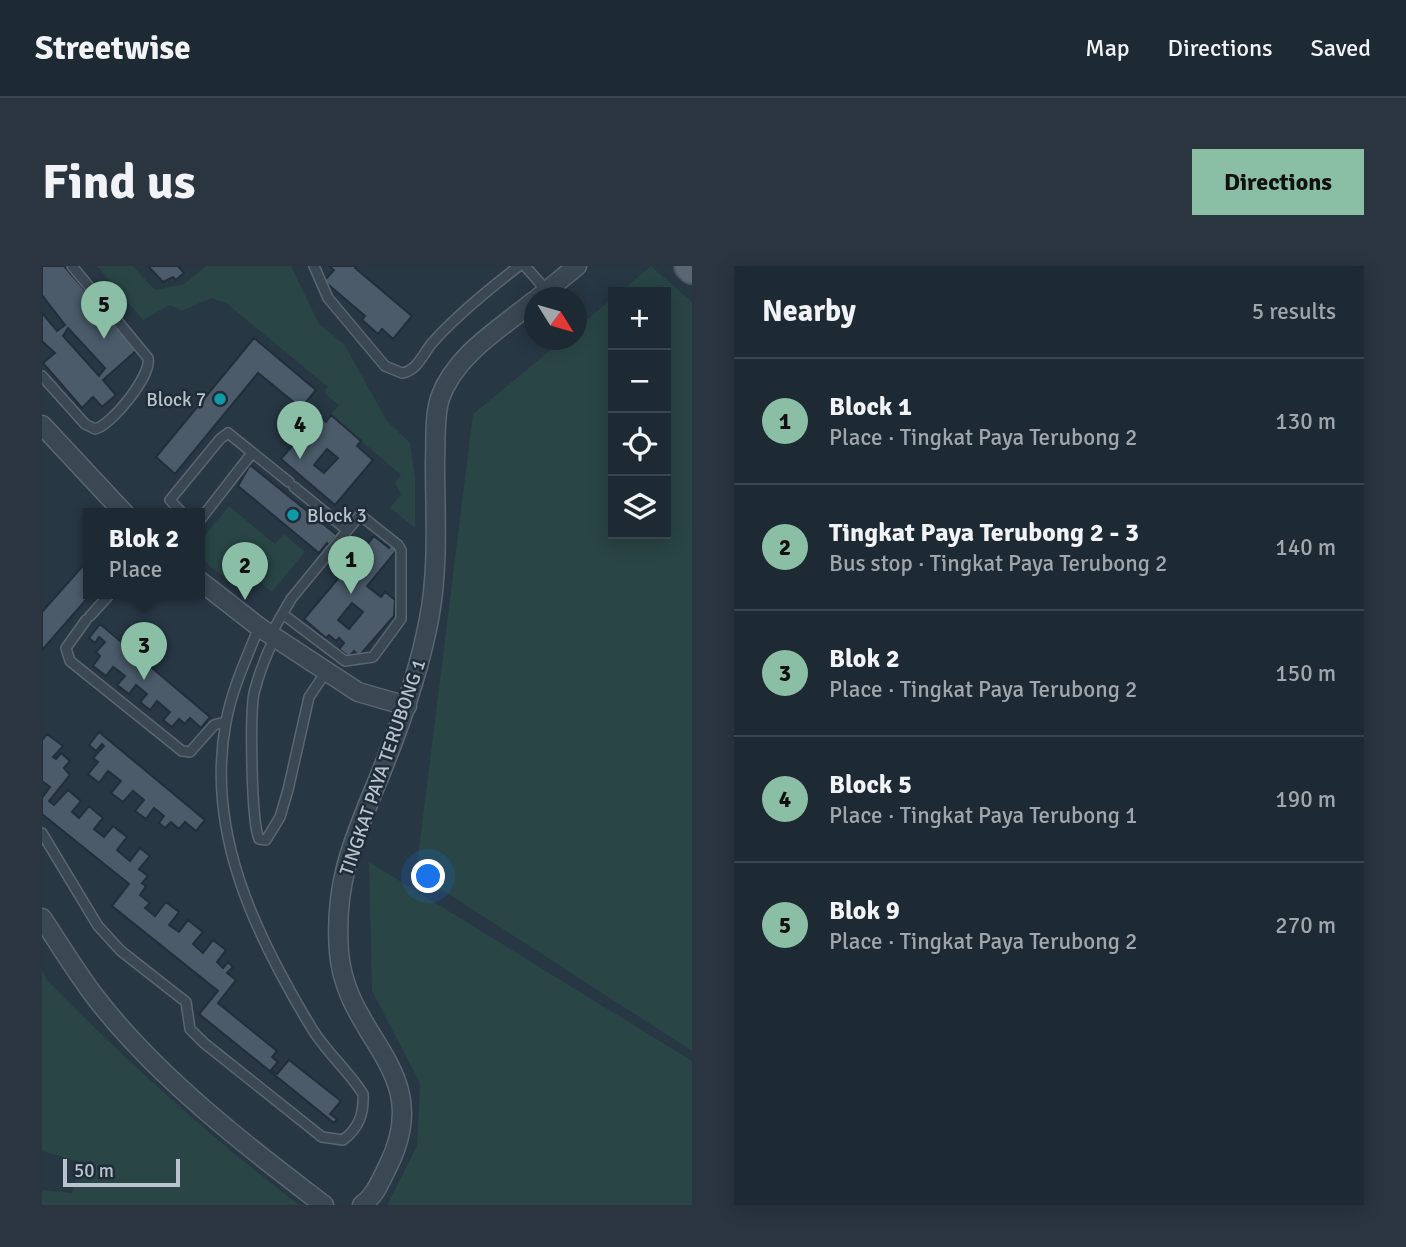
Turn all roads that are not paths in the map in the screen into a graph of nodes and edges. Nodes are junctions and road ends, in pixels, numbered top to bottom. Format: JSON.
{"nodes":[{"id":1,"x":72,"y":266,"type":"edge"},
{"id":2,"x":314,"y":266,"type":"edge"},
{"id":3,"x":525,"y":266,"type":"edge"},
{"id":4,"x":577,"y":266,"type":"edge"},
{"id":5,"x":513,"y":268,"type":"edge"},
{"id":6,"x":536,"y":287,"type":"edge"},
{"id":7,"x":551,"y":287,"type":"edge"},
{"id":8,"x":524,"y":309,"type":"edge"},
{"id":9,"x":42,"y":376,"type":"edge"},
{"id":10,"x":42,"y":425,"type":"edge"},
{"id":11,"x":252,"y":453,"type":"junction"},
{"id":12,"x":115,"y":508,"type":"edge"},
{"id":13,"x":177,"y":508,"type":"edge"},
{"id":14,"x":205,"y":514,"type":"edge"},
{"id":15,"x":347,"y":530,"type":"junction"},
{"id":16,"x":205,"y":585,"type":"edge"},
{"id":17,"x":105,"y":599,"type":"edge"},
{"id":18,"x":284,"y":615,"type":"junction"},
{"id":19,"x":269,"y":633,"type":"junction"},
{"id":20,"x":326,"y":672,"type":"junction"},
{"id":21,"x":407,"y":706,"type":"junction"},
{"id":22,"x":225,"y":722,"type":"junction"},
{"id":23,"x":42,"y":833,"type":"edge"},
{"id":24,"x":42,"y":918,"type":"edge"},
{"id":25,"x":324,"y":1205,"type":"edge"},
{"id":26,"x":362,"y":1205,"type":"edge"}],
"edges":[{"from":1,"to":9,"type":"lane"},
{"from":2,"to":5,"type":"lane"},
{"from":3,"to":6,"type":"lane"},
{"from":4,"to":7,"type":"street","name":"TINGKAT PAYA TERUBONG 1"},
{"from":8,"to":21,"type":"street","name":"TINGKAT PAYA TERUBONG 1"},
{"from":10,"to":12,"type":"street"},
{"from":11,"to":13,"type":"lane"},
{"from":11,"to":14,"type":"lane"},
{"from":11,"to":15,"type":"lane"},
{"from":15,"to":18,"type":"lane"},
{"from":15,"to":18,"type":"lane"},
{"from":16,"to":19,"type":"street"},
{"from":17,"to":22,"type":"lane"},
{"from":18,"to":19,"type":"lane"},
{"from":19,"to":20,"type":"street"},
{"from":19,"to":20,"type":"lane"},
{"from":19,"to":22,"type":"lane"},
{"from":20,"to":21,"type":"street"},
{"from":21,"to":26,"type":"street","name":"TINGKAT PAYA TERUBONG 1"},
{"from":22,"to":23,"type":"lane"},
{"from":24,"to":25,"type":"street"}]}
